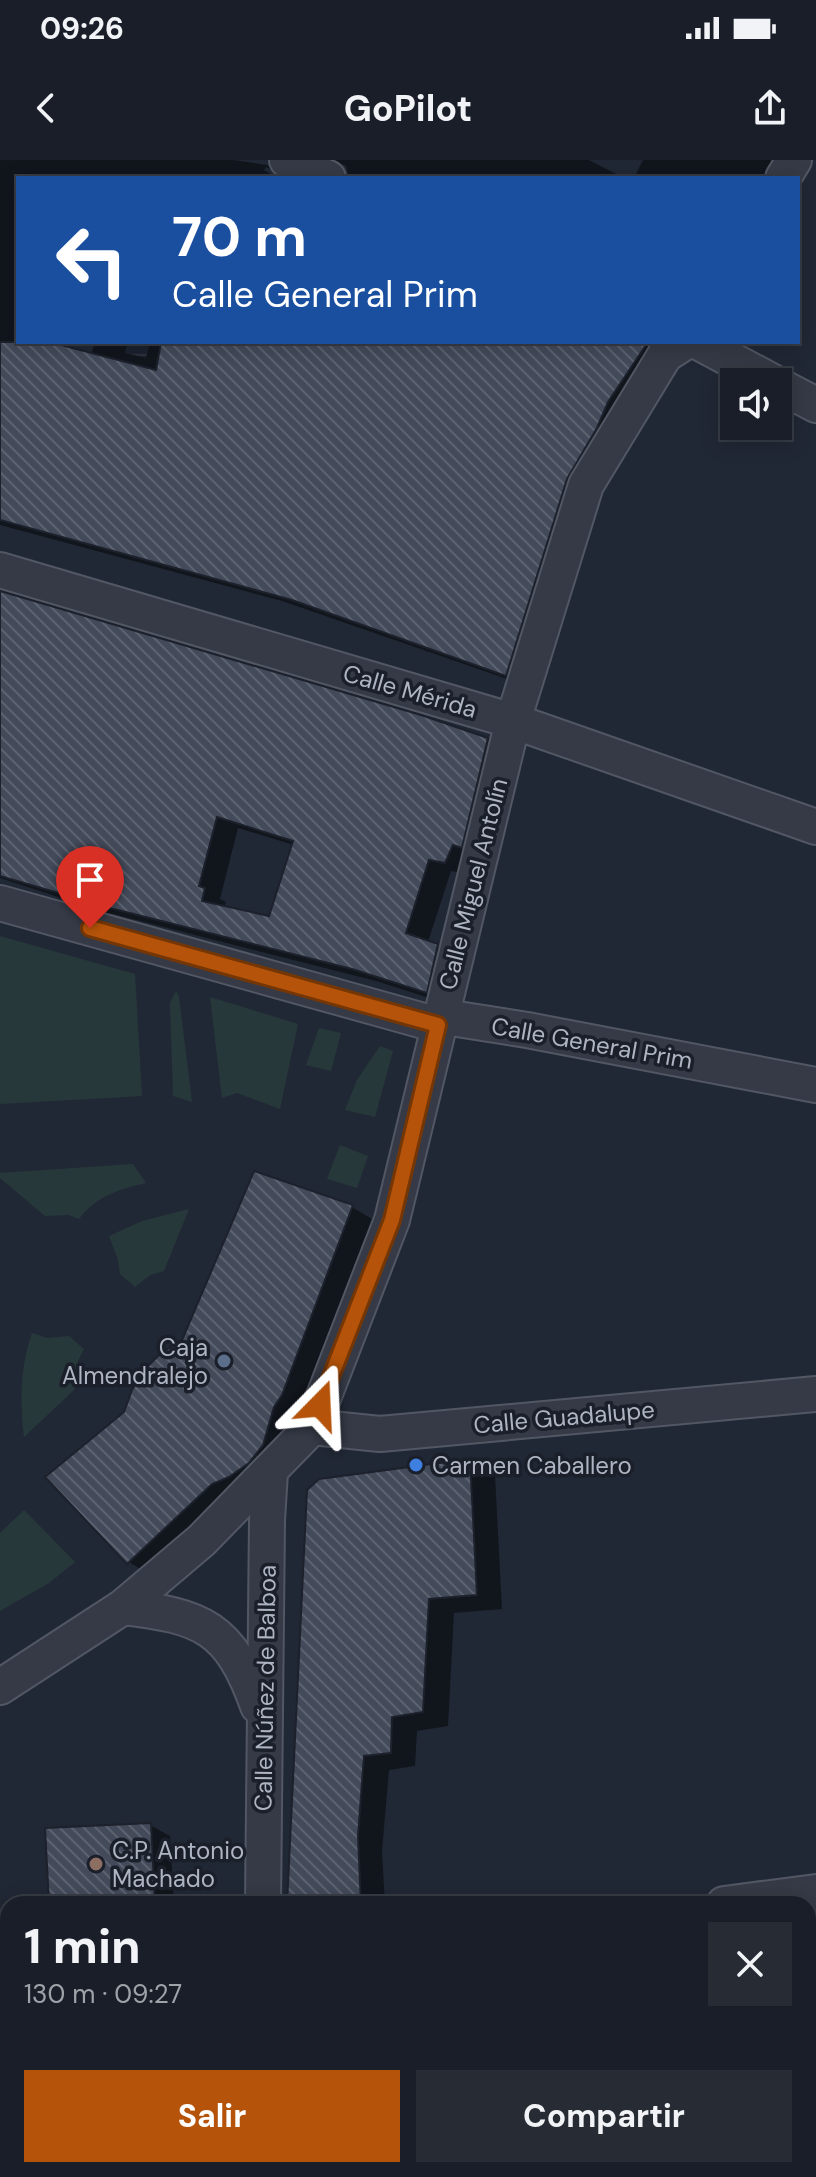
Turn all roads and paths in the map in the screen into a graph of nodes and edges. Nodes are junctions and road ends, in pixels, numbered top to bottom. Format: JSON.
{"nodes":[{"id":1,"x":287,"y":160,"type":"edge"},
{"id":2,"x":323,"y":176,"type":"edge"},
{"id":3,"x":682,"y":344,"type":"edge"},
{"id":4,"x":702,"y":344,"type":"edge"},
{"id":5,"x":747,"y":368,"type":"edge"},
{"id":6,"x":792,"y":392,"type":"edge"},
{"id":7,"x":816,"y":405,"type":"edge"},
{"id":8,"x":0,"y":570,"type":"edge"},
{"id":9,"x":513,"y":721,"type":"junction"},
{"id":10,"x":816,"y":827,"type":"edge"},
{"id":11,"x":0,"y":903,"type":"edge"},
{"id":12,"x":438,"y":1025,"type":"junction"},
{"id":13,"x":816,"y":1085,"type":"edge"},
{"id":14,"x":816,"y":1394,"type":"edge"},
{"id":15,"x":312,"y":1427,"type":"junction"},
{"id":16,"x":270,"y":1472,"type":"junction"},
{"id":17,"x":123,"y":1607,"type":"junction"},
{"id":18,"x":0,"y":1687,"type":"edge"},
{"id":19,"x":264,"y":1722,"type":"junction"},
{"id":20,"x":816,"y":1892,"type":"edge"},
{"id":21,"x":263,"y":1896,"type":"edge"},
{"id":22,"x":785,"y":1896,"type":"edge"}],
"edges":[{"from":1,"to":2,"type":"street"},
{"from":3,"to":9,"type":"street","name":"Calle Miguel Antolín"},
{"from":4,"to":5,"type":"street"},
{"from":6,"to":7,"type":"street"},
{"from":8,"to":9,"type":"street","name":"Calle Mérida"},
{"from":9,"to":10,"type":"street","name":"Calle Mérida"},
{"from":9,"to":12,"type":"street","name":"Calle Miguel Antolín"},
{"from":11,"to":12,"type":"street","name":"Calle General Prim"},
{"from":12,"to":13,"type":"street","name":"Calle General Prim"},
{"from":12,"to":15,"type":"street","name":"Calle Miguel Antolín"},
{"from":14,"to":15,"type":"street","name":"Calle Guadalupe"},
{"from":15,"to":16,"type":"street","name":"Calle Miguel Antolín"},
{"from":16,"to":17,"type":"street","name":"Calle Miguel Antolín"},
{"from":16,"to":19,"type":"street","name":"Calle Núñez de Balboa"},
{"from":17,"to":18,"type":"street","name":"Calle Miguel Antolín"},
{"from":17,"to":19,"type":"street"},
{"from":19,"to":21,"type":"street","name":"Calle Núñez de Balboa"},
{"from":20,"to":22,"type":"street"}]}
